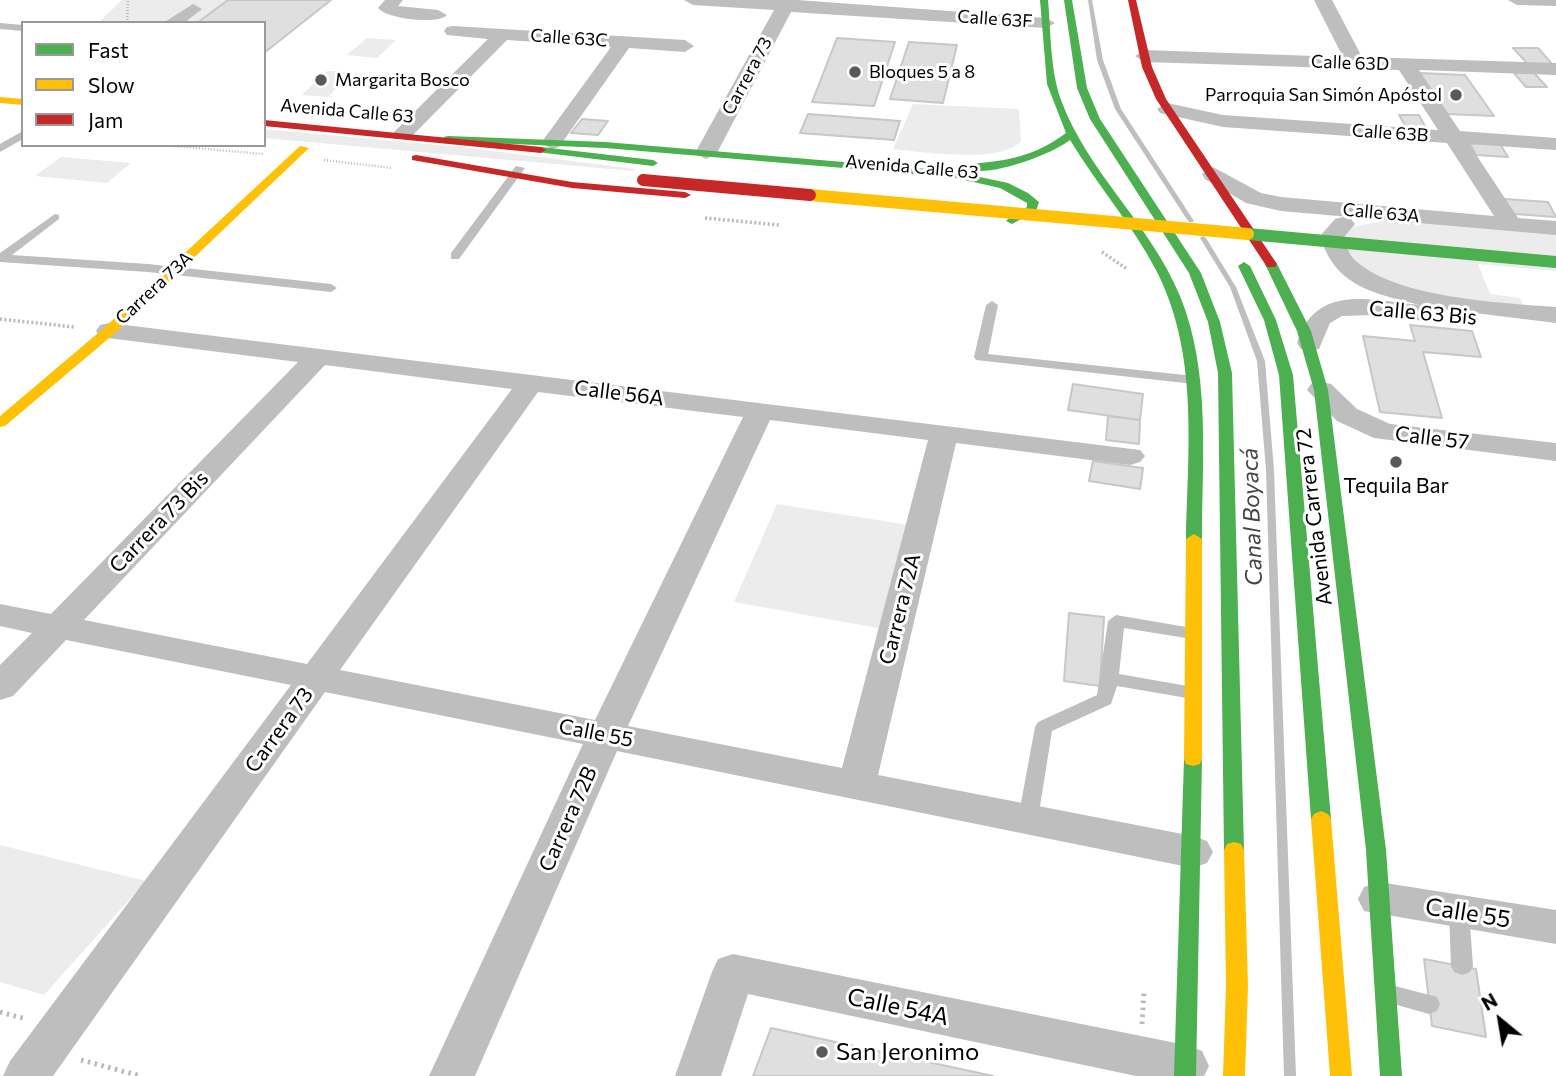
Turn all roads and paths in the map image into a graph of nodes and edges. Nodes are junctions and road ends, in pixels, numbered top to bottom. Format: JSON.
{"nodes":[{"id":1,"x":128,"y":0,"type":"edge"},
{"id":2,"x":394,"y":0,"type":"edge"},
{"id":3,"x":693,"y":0,"type":"edge"},
{"id":4,"x":1044,"y":0,"type":"edge"},
{"id":5,"x":1068,"y":0,"type":"edge"},
{"id":6,"x":1132,"y":0,"type":"edge"},
{"id":7,"x":1323,"y":0,"type":"edge"},
{"id":8,"x":1517,"y":0,"type":"edge"},
{"id":9,"x":1536,"y":0,"type":"edge"},
{"id":10,"x":786,"y":3,"type":"edge"},
{"id":11,"x":912,"y":7,"type":"edge"},
{"id":12,"x":1553,"y":8,"type":"edge"},
{"id":13,"x":193,"y":9,"type":"dead end"},
{"id":14,"x":438,"y":15,"type":"dead end"},
{"id":15,"x":127,"y":21,"type":"edge"},
{"id":16,"x":175,"y":21,"type":"edge"},
{"id":17,"x":1046,"y":23,"type":"junction"},
{"id":18,"x":0,"y":26,"type":"edge"},
{"id":19,"x":21,"y":28,"type":"edge"},
{"id":20,"x":453,"y":31,"type":"dead end"},
{"id":21,"x":503,"y":34,"type":"junction"},
{"id":22,"x":900,"y":37,"type":"dead end"},
{"id":23,"x":624,"y":42,"type":"junction"},
{"id":24,"x":685,"y":46,"type":"dead end"},
{"id":25,"x":1144,"y":56,"type":"junction"},
{"id":26,"x":1356,"y":63,"type":"junction"},
{"id":27,"x":1405,"y":64,"type":"junction"},
{"id":28,"x":1556,"y":69,"type":"edge"},
{"id":29,"x":0,"y":100,"type":"edge"},
{"id":30,"x":21,"y":103,"type":"edge"},
{"id":31,"x":1167,"y":109,"type":"junction"},
{"id":32,"x":1223,"y":121,"type":"junction"},
{"id":33,"x":266,"y":123,"type":"edge"},
{"id":34,"x":1072,"y":134,"type":"junction"},
{"id":35,"x":21,"y":135,"type":"edge"},
{"id":36,"x":402,"y":135,"type":"junction"},
{"id":37,"x":1453,"y":137,"type":"junction"},
{"id":38,"x":1187,"y":138,"type":"junction"},
{"id":39,"x":448,"y":139,"type":"junction"},
{"id":40,"x":552,"y":143,"type":"junction"},
{"id":41,"x":1556,"y":144,"type":"edge"},
{"id":42,"x":207,"y":147,"type":"edge"},
{"id":43,"x":310,"y":148,"type":"joint"},
{"id":44,"x":0,"y":149,"type":"edge"},
{"id":45,"x":272,"y":150,"type":"joint"},
{"id":46,"x":706,"y":153,"type":"junction"},
{"id":47,"x":410,"y":158,"type":"dead end"},
{"id":48,"x":871,"y":166,"type":"junction"},
{"id":49,"x":517,"y":172,"type":"junction"},
{"id":50,"x":1213,"y":174,"type":"junction"},
{"id":51,"x":1056,"y":199,"type":"dead end"},
{"id":52,"x":1098,"y":203,"type":"dead end"},
{"id":53,"x":1167,"y":209,"type":"dead end"},
{"id":54,"x":1399,"y":214,"type":"junction"},
{"id":55,"x":55,"y":216,"type":"dead end"},
{"id":56,"x":1012,"y":221,"type":"junction"},
{"id":57,"x":1511,"y":224,"type":"junction"},
{"id":58,"x":1556,"y":228,"type":"edge"},
{"id":59,"x":1108,"y":238,"type":"dead end"},
{"id":60,"x":1556,"y":244,"type":"edge"},
{"id":61,"x":1130,"y":249,"type":"dead end"},
{"id":62,"x":1267,"y":256,"type":"junction"},
{"id":63,"x":455,"y":257,"type":"dead end"},
{"id":64,"x":1,"y":258,"type":"edge"},
{"id":65,"x":1556,"y":262,"type":"edge"},
{"id":66,"x":1159,"y":267,"type":"junction"},
{"id":67,"x":173,"y":271,"type":"junction"},
{"id":68,"x":1251,"y":280,"type":"junction"},
{"id":69,"x":331,"y":288,"type":"dead end"},
{"id":70,"x":992,"y":305,"type":"dead end"},
{"id":71,"x":1295,"y":308,"type":"junction"},
{"id":72,"x":1556,"y":315,"type":"edge"},
{"id":73,"x":0,"y":319,"type":"edge"},
{"id":74,"x":1556,"y":325,"type":"edge"},
{"id":75,"x":76,"y":327,"type":"dead end"},
{"id":76,"x":109,"y":331,"type":"junction"},
{"id":77,"x":1310,"y":343,"type":"junction"},
{"id":78,"x":319,"y":356,"type":"junction"},
{"id":79,"x":1194,"y":380,"type":"junction"},
{"id":80,"x":530,"y":383,"type":"junction"},
{"id":81,"x":1321,"y":390,"type":"junction"},
{"id":82,"x":760,"y":411,"type":"junction"},
{"id":83,"x":0,"y":423,"type":"edge"},
{"id":84,"x":944,"y":433,"type":"junction"},
{"id":85,"x":1556,"y":452,"type":"edge"},
{"id":86,"x":1130,"y":456,"type":"dead end"},
{"id":87,"x":1231,"y":570,"type":"junction"},
{"id":88,"x":1195,"y":587,"type":"junction"},
{"id":89,"x":1347,"y":611,"type":"junction"},
{"id":90,"x":0,"y":615,"type":"edge"},
{"id":91,"x":59,"y":626,"type":"junction"},
{"id":92,"x":1334,"y":631,"type":"dead end"},
{"id":93,"x":1194,"y":633,"type":"junction"},
{"id":94,"x":1322,"y":651,"type":"dead end"},
{"id":95,"x":1194,"y":662,"type":"junction"},
{"id":96,"x":1309,"y":671,"type":"junction"},
{"id":97,"x":317,"y":678,"type":"junction"},
{"id":98,"x":1110,"y":679,"type":"junction"},
{"id":99,"x":0,"y":687,"type":"edge"},
{"id":100,"x":1193,"y":692,"type":"junction"},
{"id":101,"x":1233,"y":698,"type":"junction"},
{"id":102,"x":606,"y":735,"type":"junction"},
{"id":103,"x":856,"y":785,"type":"junction"},
{"id":104,"x":1028,"y":819,"type":"junction"},
{"id":105,"x":1193,"y":852,"type":"junction"},
{"id":106,"x":1379,"y":899,"type":"junction"},
{"id":107,"x":1459,"y":911,"type":"junction"},
{"id":108,"x":1556,"y":927,"type":"edge"},
{"id":109,"x":1462,"y":966,"type":"dead end"},
{"id":110,"x":1237,"y":986,"type":"junction"},
{"id":111,"x":1385,"y":992,"type":"junction"},
{"id":112,"x":1429,"y":1004,"type":"dead end"},
{"id":113,"x":1223,"y":1009,"type":"dead end"},
{"id":114,"x":1190,"y":1061,"type":"edge"},
{"id":115,"x":35,"y":1063,"type":"edge"},
{"id":116,"x":141,"y":1076,"type":"edge"},
{"id":117,"x":452,"y":1076,"type":"edge"},
{"id":118,"x":698,"y":1076,"type":"edge"},
{"id":119,"x":1234,"y":1076,"type":"edge"},
{"id":120,"x":1340,"y":1076,"type":"edge"},
{"id":121,"x":1391,"y":1076,"type":"edge"}],
"edges":[{"from":1,"to":15,"type":"path"},
{"from":2,"to":14,"type":"street"},
{"from":3,"to":10,"type":"street","name":"Calle 63F"},
{"from":4,"to":17,"type":"main road"},
{"from":5,"to":87,"type":"main road"},
{"from":6,"to":25,"type":"main road","name":"Avenida Carrera 72"},
{"from":7,"to":26,"type":"street"},
{"from":8,"to":9,"type":"street"},
{"from":9,"to":12,"type":"street"},
{"from":10,"to":11,"type":"street","name":"Calle 63F"},
{"from":10,"to":46,"type":"street","name":"Carrera 73"},
{"from":11,"to":17,"type":"street","name":"Calle 63F"},
{"from":11,"to":22,"type":"street"},
{"from":13,"to":16,"type":"street"},
{"from":17,"to":34,"type":"main road"},
{"from":18,"to":19,"type":"lane"},
{"from":20,"to":21,"type":"street","name":"Calle 63C"},
{"from":21,"to":23,"type":"street","name":"Calle 63C"},
{"from":21,"to":36,"type":"street"},
{"from":23,"to":24,"type":"street","name":"Calle 63C"},
{"from":23,"to":40,"type":"street"},
{"from":25,"to":26,"type":"street","name":"Calle 63D"},
{"from":25,"to":31,"type":"main road","name":"Avenida Carrera 72"},
{"from":26,"to":27,"type":"street","name":"Calle 63D"},
{"from":27,"to":28,"type":"street","name":"Calle 63D"},
{"from":27,"to":37,"type":"street"},
{"from":29,"to":30,"type":"main road"},
{"from":31,"to":32,"type":"street","name":"Calle 63B"},
{"from":31,"to":38,"type":"main road","name":"Avenida Carrera 72"},
{"from":32,"to":37,"type":"street","name":"Calle 63B"},
{"from":32,"to":38,"type":"street","name":"Calle 63B"},
{"from":33,"to":36,"type":"main road","name":"Avenida Calle 63"},
{"from":34,"to":48,"type":"main road"},
{"from":34,"to":66,"type":"main road"},
{"from":35,"to":44,"type":"lane"},
{"from":36,"to":39,"type":"main road","name":"Avenida Calle 63"},
{"from":37,"to":41,"type":"street","name":"Calle 63B"},
{"from":37,"to":57,"type":"street"},
{"from":38,"to":50,"type":"main road","name":"Avenida Carrera 72"},
{"from":39,"to":40,"type":"main road"},
{"from":39,"to":51,"type":"main road","name":"Avenida Calle 63"},
{"from":40,"to":46,"type":"main road"},
{"from":42,"to":45,"type":"path"},
{"from":43,"to":45,"type":"main road","name":"Avenida Calle 63"},
{"from":43,"to":67,"type":"main road","name":"Carrera 73A"},
{"from":46,"to":48,"type":"main road"},
{"from":47,"to":49,"type":"main road"},
{"from":48,"to":56,"type":"main road"},
{"from":49,"to":56,"type":"main road"},
{"from":49,"to":63,"type":"lane"},
{"from":49,"to":65,"type":"main road","name":"Avenida Calle 63","bridge":true},
{"from":50,"to":54,"type":"street","name":"Calle 63A"},
{"from":50,"to":62,"type":"main road","name":"Avenida Carrera 72"},
{"from":52,"to":53,"type":"main road"},
{"from":54,"to":57,"type":"street","name":"Calle 63A"},
{"from":54,"to":72,"type":"street"},
{"from":55,"to":64,"type":"lane"},
{"from":56,"to":59,"type":"main road"},
{"from":57,"to":58,"type":"street","name":"Calle 63A"},
{"from":60,"to":68,"type":"main road","name":"Avenida Carrera 72"},
{"from":61,"to":66,"type":"main road"},
{"from":62,"to":68,"type":"main road"},
{"from":62,"to":71,"type":"main road","name":"Avenida Carrera 72"},
{"from":64,"to":67,"type":"lane"},
{"from":66,"to":79,"type":"main road"},
{"from":67,"to":69,"type":"lane"},
{"from":67,"to":76,"type":"main road","name":"Carrera 73A"},
{"from":68,"to":71,"type":"main road"},
{"from":68,"to":96,"type":"main road","name":"Avenida Carrera 72"},
{"from":70,"to":79,"type":"lane"},
{"from":71,"to":77,"type":"main road","name":"Avenida Carrera 72"},
{"from":73,"to":75,"type":"path"},
{"from":74,"to":77,"type":"street","name":"Calle 63 Bis"},
{"from":76,"to":78,"type":"street","name":"Calle 56A"},
{"from":76,"to":83,"type":"main road","name":"Carrera 73A"},
{"from":77,"to":81,"type":"main road","name":"Avenida Carrera 72"},
{"from":78,"to":80,"type":"street","name":"Calle 56A"},
{"from":78,"to":91,"type":"street","name":"Carrera 73 Bis"},
{"from":79,"to":88,"type":"main road"},
{"from":80,"to":82,"type":"street","name":"Calle 56A"},
{"from":80,"to":97,"type":"street","name":"Carrera 73"},
{"from":81,"to":85,"type":"street","name":"Calle 57"},
{"from":81,"to":89,"type":"main road","name":"Avenida Carrera 72"},
{"from":82,"to":84,"type":"street","name":"Calle 56A"},
{"from":82,"to":102,"type":"street","name":"Carrera 72B"},
{"from":84,"to":86,"type":"street","name":"Calle 56A"},
{"from":84,"to":103,"type":"street","name":"Carrera 72A"},
{"from":87,"to":88,"type":"main road"},
{"from":87,"to":101,"type":"main road"},
{"from":88,"to":93,"type":"main road"},
{"from":89,"to":92,"type":"main road"},
{"from":89,"to":106,"type":"main road","name":"Avenida Carrera 72"},
{"from":90,"to":91,"type":"street","name":"Calle 55"},
{"from":91,"to":97,"type":"street","name":"Calle 55"},
{"from":91,"to":99,"type":"street","name":"Carrera 73 Bis"},
{"from":93,"to":95,"type":"main road"},
{"from":93,"to":98,"type":"lane"},
{"from":94,"to":96,"type":"main road"},
{"from":95,"to":100,"type":"main road"},
{"from":95,"to":101,"type":"main road"},
{"from":96,"to":120,"type":"main road","name":"Avenida Carrera 72"},
{"from":97,"to":102,"type":"street","name":"Calle 55"},
{"from":97,"to":115,"type":"street","name":"Carrera 73"},
{"from":98,"to":100,"type":"lane"},
{"from":98,"to":104,"type":"lane"},
{"from":100,"to":105,"type":"main road"},
{"from":101,"to":110,"type":"main road"},
{"from":102,"to":103,"type":"street","name":"Calle 55"},
{"from":102,"to":117,"type":"street","name":"Carrera 72B"},
{"from":103,"to":104,"type":"street","name":"Calle 55"},
{"from":104,"to":105,"type":"street","name":"Calle 55"},
{"from":105,"to":114,"type":"main road"},
{"from":106,"to":107,"type":"street","name":"Calle 55"},
{"from":106,"to":111,"type":"main road","name":"Avenida Carrera 72"},
{"from":107,"to":108,"type":"street","name":"Calle 55"},
{"from":107,"to":109,"type":"lane"},
{"from":110,"to":113,"type":"main road"},
{"from":110,"to":119,"type":"main road"},
{"from":111,"to":112,"type":"lane"},
{"from":111,"to":121,"type":"main road","name":"Avenida Carrera 72"},
{"from":114,"to":118,"type":"street","name":"Calle 54A"},
{"from":115,"to":116,"type":"path"}]}
